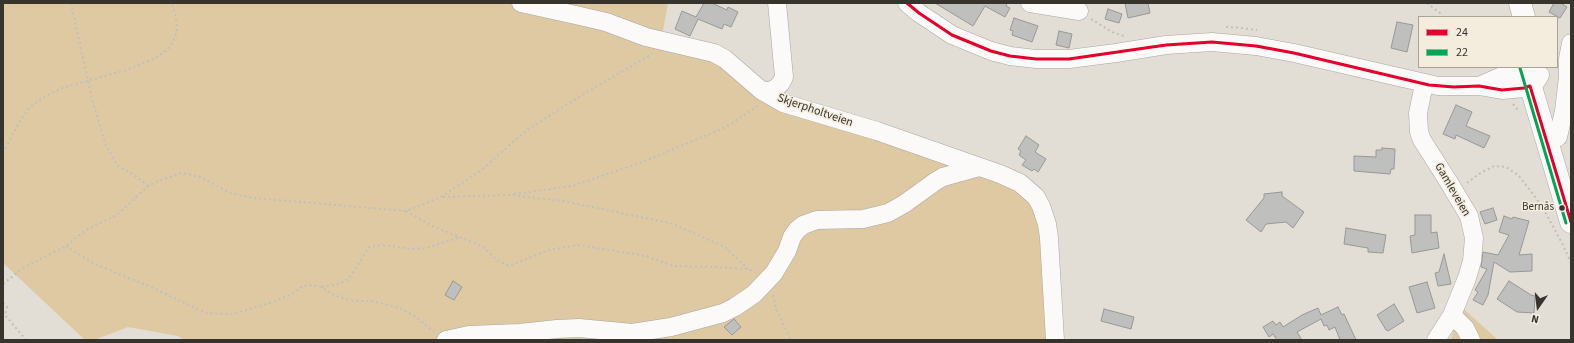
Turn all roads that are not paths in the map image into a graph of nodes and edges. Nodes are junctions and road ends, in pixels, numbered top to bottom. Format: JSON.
{"nodes":[{"id":1,"x":521,"y":3,"type":"edge"},
{"id":2,"x":777,"y":3,"type":"edge"},
{"id":3,"x":907,"y":3,"type":"edge"},
{"id":4,"x":1030,"y":3,"type":"edge"},
{"id":5,"x":1509,"y":3,"type":"edge"},
{"id":6,"x":1520,"y":3,"type":"edge"},
{"id":7,"x":1080,"y":11,"type":"dead end"},
{"id":8,"x":1512,"y":16,"type":"edge"},
{"id":9,"x":1524,"y":16,"type":"edge"},
{"id":10,"x":1571,"y":43,"type":"edge"},
{"id":11,"x":1532,"y":73,"type":"edge"},
{"id":12,"x":784,"y":77,"type":"junction"},
{"id":13,"x":1570,"y":77,"type":"edge"},
{"id":14,"x":1424,"y":84,"type":"junction"},
{"id":15,"x":1479,"y":86,"type":"junction"},
{"id":16,"x":767,"y":94,"type":"junction"},
{"id":17,"x":800,"y":108,"type":"junction"},
{"id":18,"x":1558,"y":137,"type":"junction"},
{"id":19,"x":979,"y":167,"type":"junction"},
{"id":20,"x":1571,"y":177,"type":"edge"},
{"id":21,"x":1571,"y":222,"type":"edge"},
{"id":22,"x":1445,"y":330,"type":"edge"},
{"id":23,"x":440,"y":337,"type":"edge"},
{"id":24,"x":1055,"y":340,"type":"edge"},
{"id":25,"x":1472,"y":340,"type":"edge"}],
"edges":[{"from":1,"to":16,"type":"street","name":"Skjerpholtveien"},
{"from":2,"to":12,"type":"street"},
{"from":3,"to":14,"type":"street"},
{"from":4,"to":7,"type":"street"},
{"from":5,"to":8,"type":"main road"},
{"from":6,"to":9,"type":"main road"},
{"from":10,"to":13,"type":"street"},
{"from":11,"to":15,"type":"street"},
{"from":11,"to":15,"type":"street"},
{"from":11,"to":18,"type":"main road"},
{"from":11,"to":21,"type":"main road"},
{"from":12,"to":16,"type":"street"},
{"from":12,"to":17,"type":"street"},
{"from":13,"to":18,"type":"street"},
{"from":14,"to":15,"type":"street"},
{"from":14,"to":22,"type":"street","name":"Gamleveien"},
{"from":16,"to":17,"type":"street","name":"Skjerpholtveien"},
{"from":17,"to":19,"type":"street","name":"Skjerpholtveien"},
{"from":18,"to":20,"type":"main road"},
{"from":19,"to":23,"type":"street"},
{"from":19,"to":24,"type":"street","name":"Skjerpholtveien"},
{"from":22,"to":25,"type":"street"}]}
